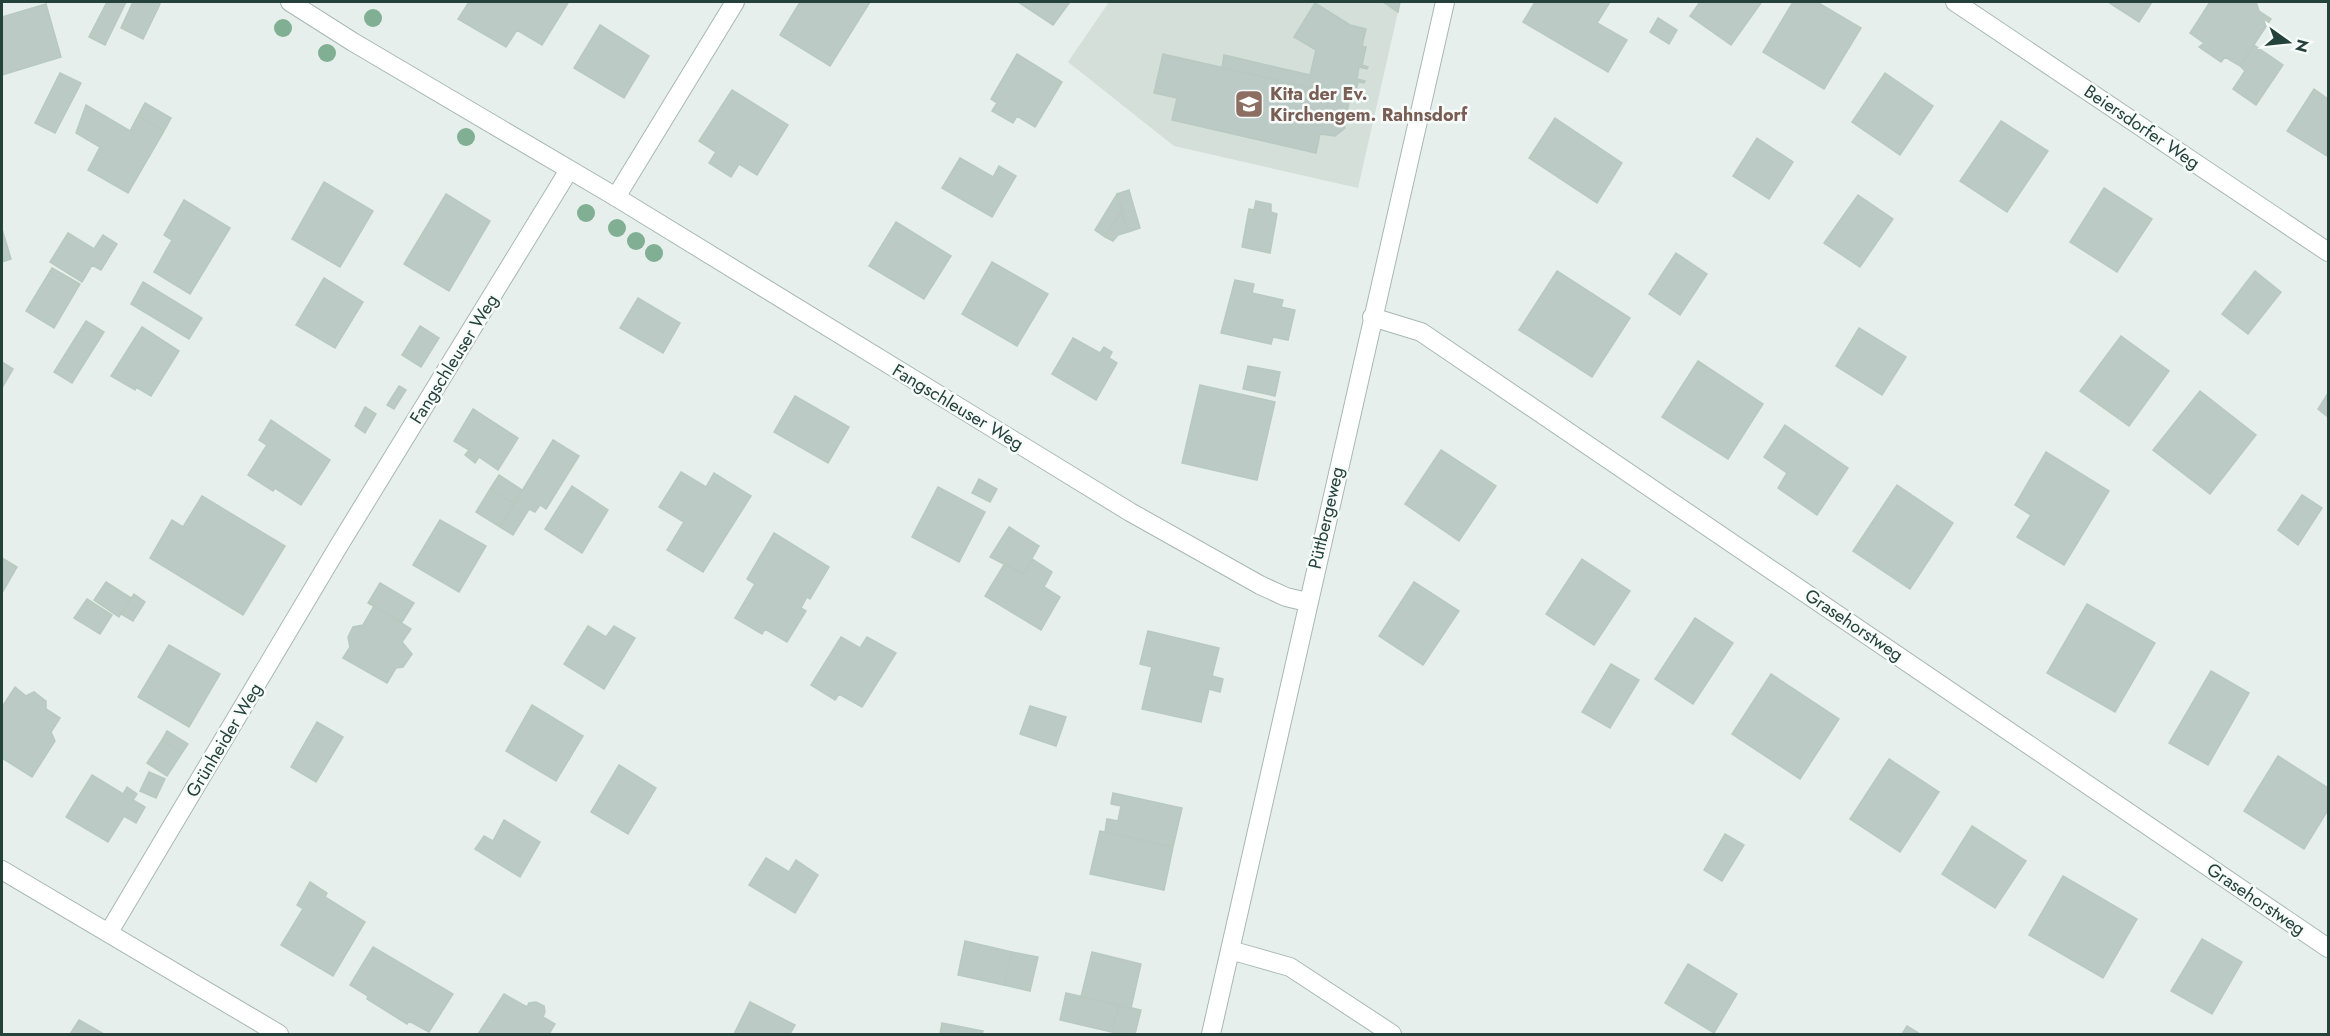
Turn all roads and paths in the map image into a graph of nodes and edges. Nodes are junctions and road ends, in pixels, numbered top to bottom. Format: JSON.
{"nodes":[{"id":1,"x":290,"y":2,"type":"edge"},
{"id":2,"x":735,"y":2,"type":"edge"},
{"id":3,"x":1445,"y":2,"type":"edge"},
{"id":4,"x":1955,"y":2,"type":"edge"},
{"id":5,"x":570,"y":170,"type":"junction"},
{"id":6,"x":616,"y":198,"type":"junction"},
{"id":7,"x":2328,"y":252,"type":"edge"},
{"id":8,"x":1372,"y":317,"type":"junction"},
{"id":9,"x":338,"y":547,"type":"joint"},
{"id":10,"x":1307,"y":602,"type":"junction"},
{"id":11,"x":2,"y":870,"type":"edge"},
{"id":12,"x":109,"y":933,"type":"junction"},
{"id":13,"x":2328,"y":948,"type":"edge"},
{"id":14,"x":1230,"y":950,"type":"junction"},
{"id":15,"x":279,"y":1035,"type":"edge"},
{"id":16,"x":1211,"y":1035,"type":"edge"},
{"id":17,"x":1392,"y":1035,"type":"edge"}],
"edges":[{"from":1,"to":5,"type":"street","name":"Fangschleuser Weg"},
{"from":2,"to":6,"type":"street"},
{"from":3,"to":8,"type":"street","name":"Püttbergeweg"},
{"from":4,"to":7,"type":"street","name":"Beiersdorfer Weg"},
{"from":5,"to":6,"type":"street","name":"Fangschleuser Weg"},
{"from":5,"to":9,"type":"street","name":"Fangschleuser Weg"},
{"from":6,"to":10,"type":"street","name":"Fangschleuser Weg"},
{"from":8,"to":10,"type":"street","name":"Püttbergeweg"},
{"from":8,"to":13,"type":"street","name":"Grasehorstweg"},
{"from":9,"to":12,"type":"street","name":"Grünheider Weg"},
{"from":10,"to":14,"type":"street","name":"Püttbergeweg"},
{"from":11,"to":12,"type":"street"},
{"from":12,"to":15,"type":"street"},
{"from":14,"to":16,"type":"street","name":"Püttbergeweg"},
{"from":14,"to":17,"type":"street"}]}
